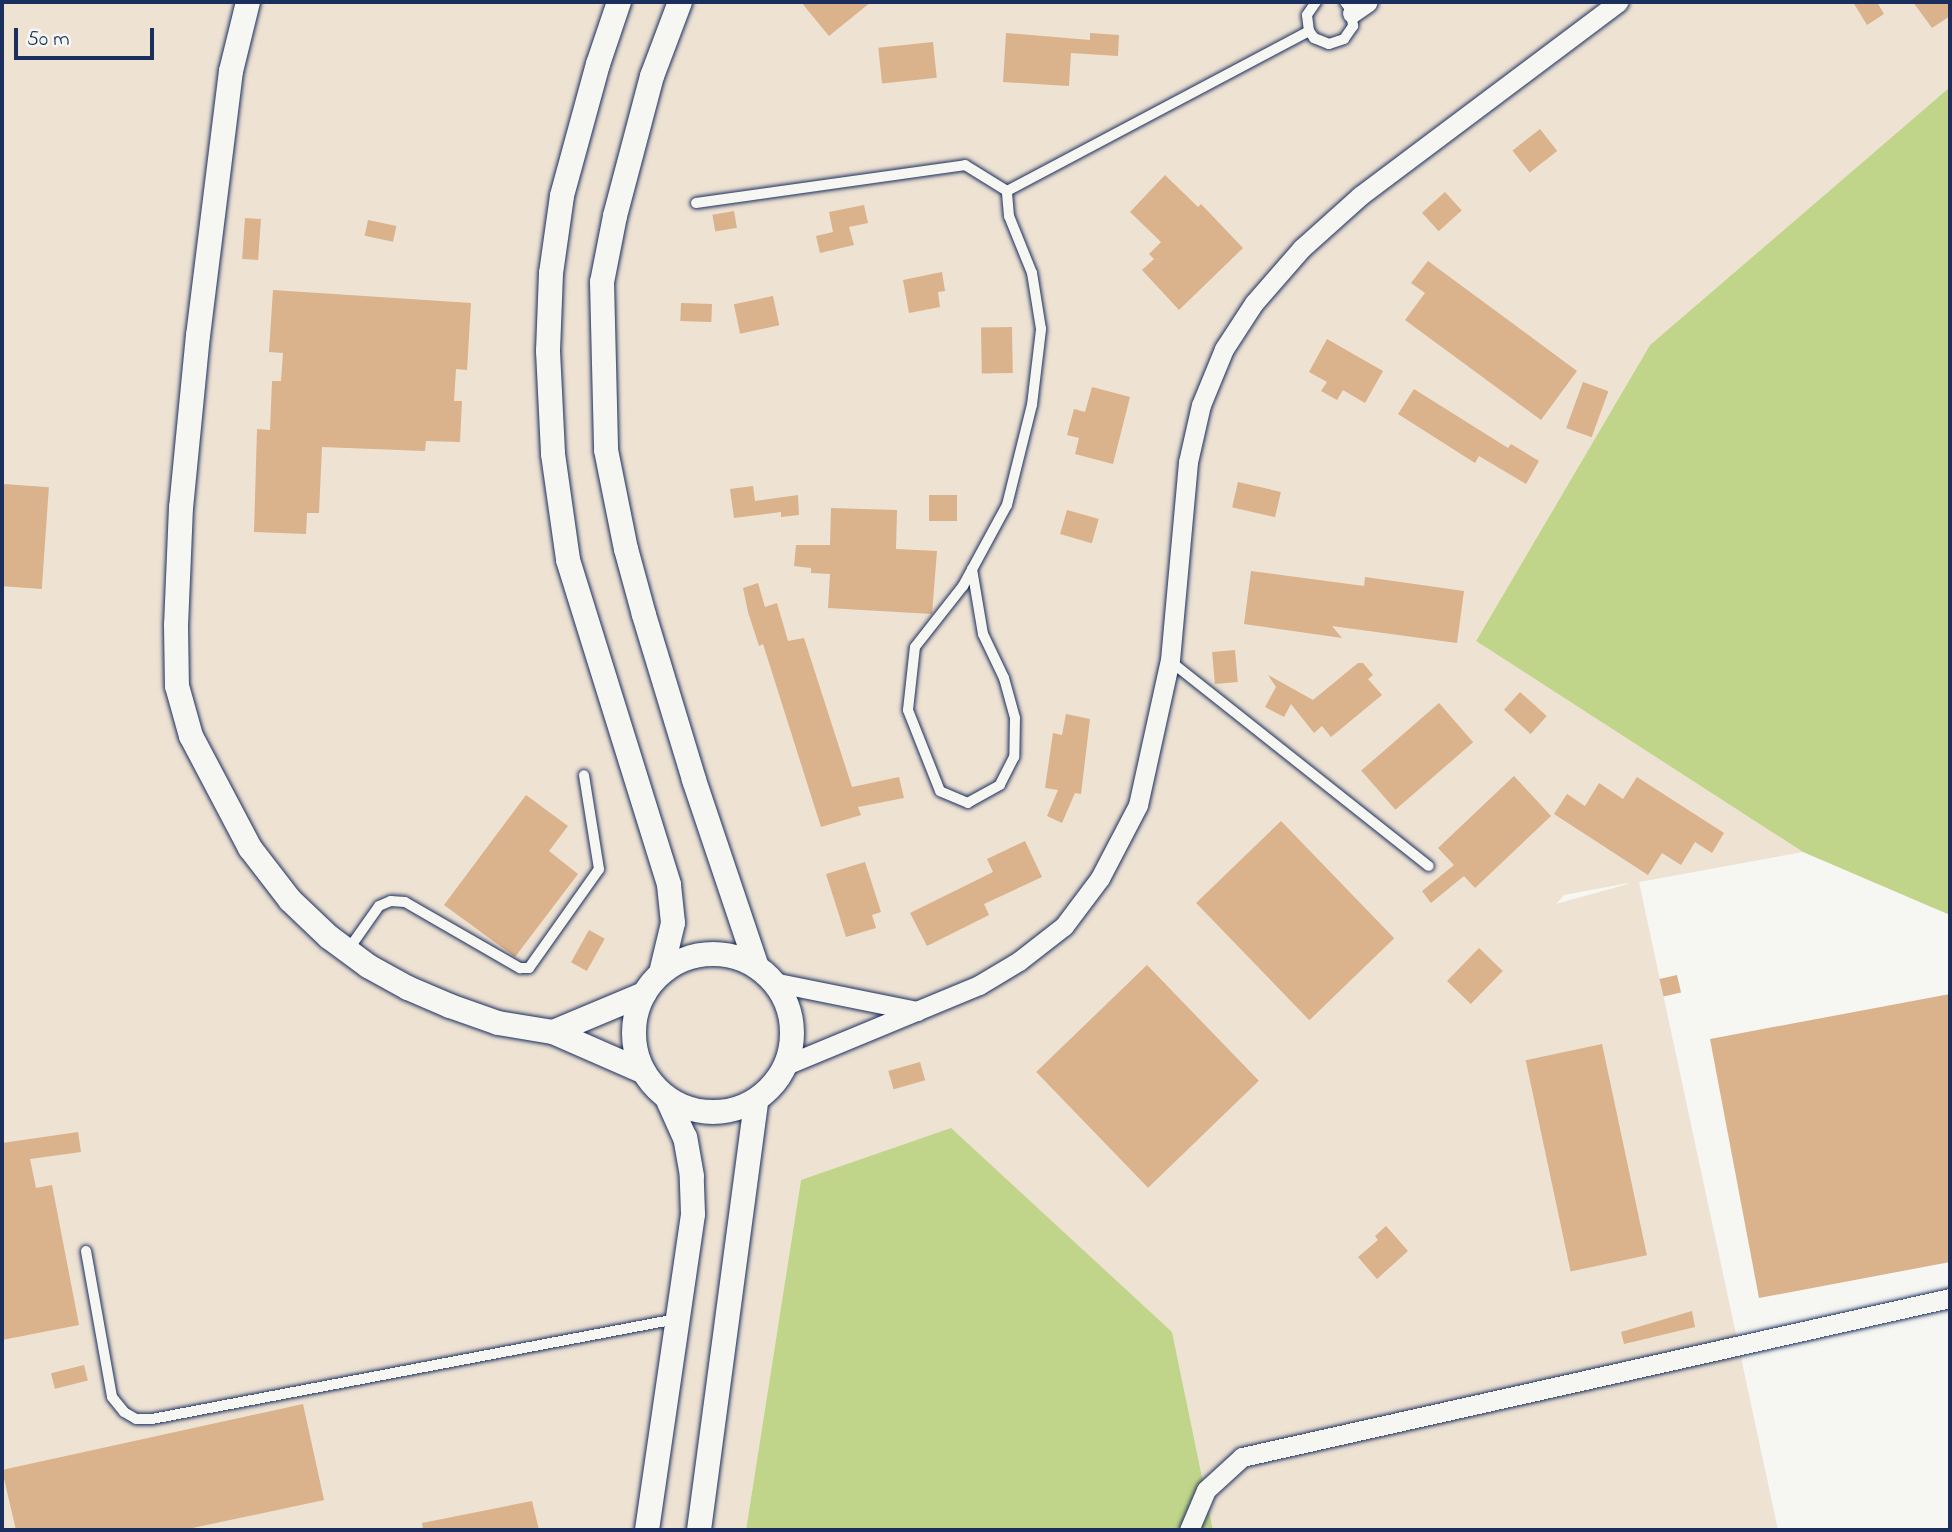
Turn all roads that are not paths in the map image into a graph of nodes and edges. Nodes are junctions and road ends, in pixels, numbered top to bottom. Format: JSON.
{"nodes":[{"id":1,"x":248,"y":2,"type":"edge"},
{"id":2,"x":619,"y":2,"type":"edge"},
{"id":3,"x":680,"y":2,"type":"edge"},
{"id":4,"x":1315,"y":2,"type":"edge"},
{"id":5,"x":1618,"y":2,"type":"edge"},
{"id":6,"x":1355,"y":6,"type":"edge"},
{"id":7,"x":1309,"y":31,"type":"junction"},
{"id":8,"x":1007,"y":191,"type":"junction"},
{"id":9,"x":696,"y":203,"type":"dead end"},
{"id":10,"x":972,"y":569,"type":"junction"},
{"id":11,"x":1170,"y":660,"type":"junction"},
{"id":12,"x":584,"y":775,"type":"dead end"},
{"id":13,"x":1429,"y":866,"type":"dead end"},
{"id":14,"x":348,"y":951,"type":"junction"},
{"id":15,"x":661,"y":973,"type":"junction"},
{"id":16,"x":765,"y":974,"type":"junction"},
{"id":17,"x":644,"y":994,"type":"junction"},
{"id":18,"x":917,"y":1011,"type":"junction"},
{"id":19,"x":553,"y":1032,"type":"junction"},
{"id":20,"x":786,"y":1065,"type":"junction"},
{"id":21,"x":644,"y":1072,"type":"junction"},
{"id":22,"x":667,"y":1098,"type":"junction"},
{"id":23,"x":756,"y":1100,"type":"junction"},
{"id":24,"x":86,"y":1251,"type":"dead end"},
{"id":25,"x":1950,"y":1298,"type":"edge"},
{"id":26,"x":677,"y":1319,"type":"junction"},
{"id":27,"x":647,"y":1530,"type":"edge"},
{"id":28,"x":699,"y":1530,"type":"edge"},
{"id":29,"x":1189,"y":1530,"type":"edge"}],
"edges":[{"from":1,"to":14,"type":"street"},
{"from":2,"to":15,"type":"street"},
{"from":3,"to":16,"type":"street"},
{"from":4,"to":7,"type":"lane"},
{"from":5,"to":11,"type":"street"},
{"from":6,"to":7,"type":"lane"},
{"from":7,"to":8,"type":"lane"},
{"from":8,"to":9,"type":"lane"},
{"from":8,"to":10,"type":"lane"},
{"from":10,"to":10,"type":"lane"},
{"from":11,"to":13,"type":"lane"},
{"from":11,"to":18,"type":"street"},
{"from":12,"to":14,"type":"lane"},
{"from":14,"to":19,"type":"street"},
{"from":15,"to":16,"type":"street"},
{"from":15,"to":17,"type":"street"},
{"from":16,"to":18,"type":"street"},
{"from":16,"to":20,"type":"street"},
{"from":17,"to":19,"type":"street"},
{"from":17,"to":21,"type":"street"},
{"from":18,"to":20,"type":"street"},
{"from":19,"to":21,"type":"street"},
{"from":20,"to":23,"type":"street"},
{"from":21,"to":22,"type":"street"},
{"from":22,"to":23,"type":"street"},
{"from":22,"to":26,"type":"street"},
{"from":23,"to":28,"type":"street"},
{"from":24,"to":26,"type":"lane"},
{"from":25,"to":29,"type":"street"},
{"from":26,"to":27,"type":"street"}]}
